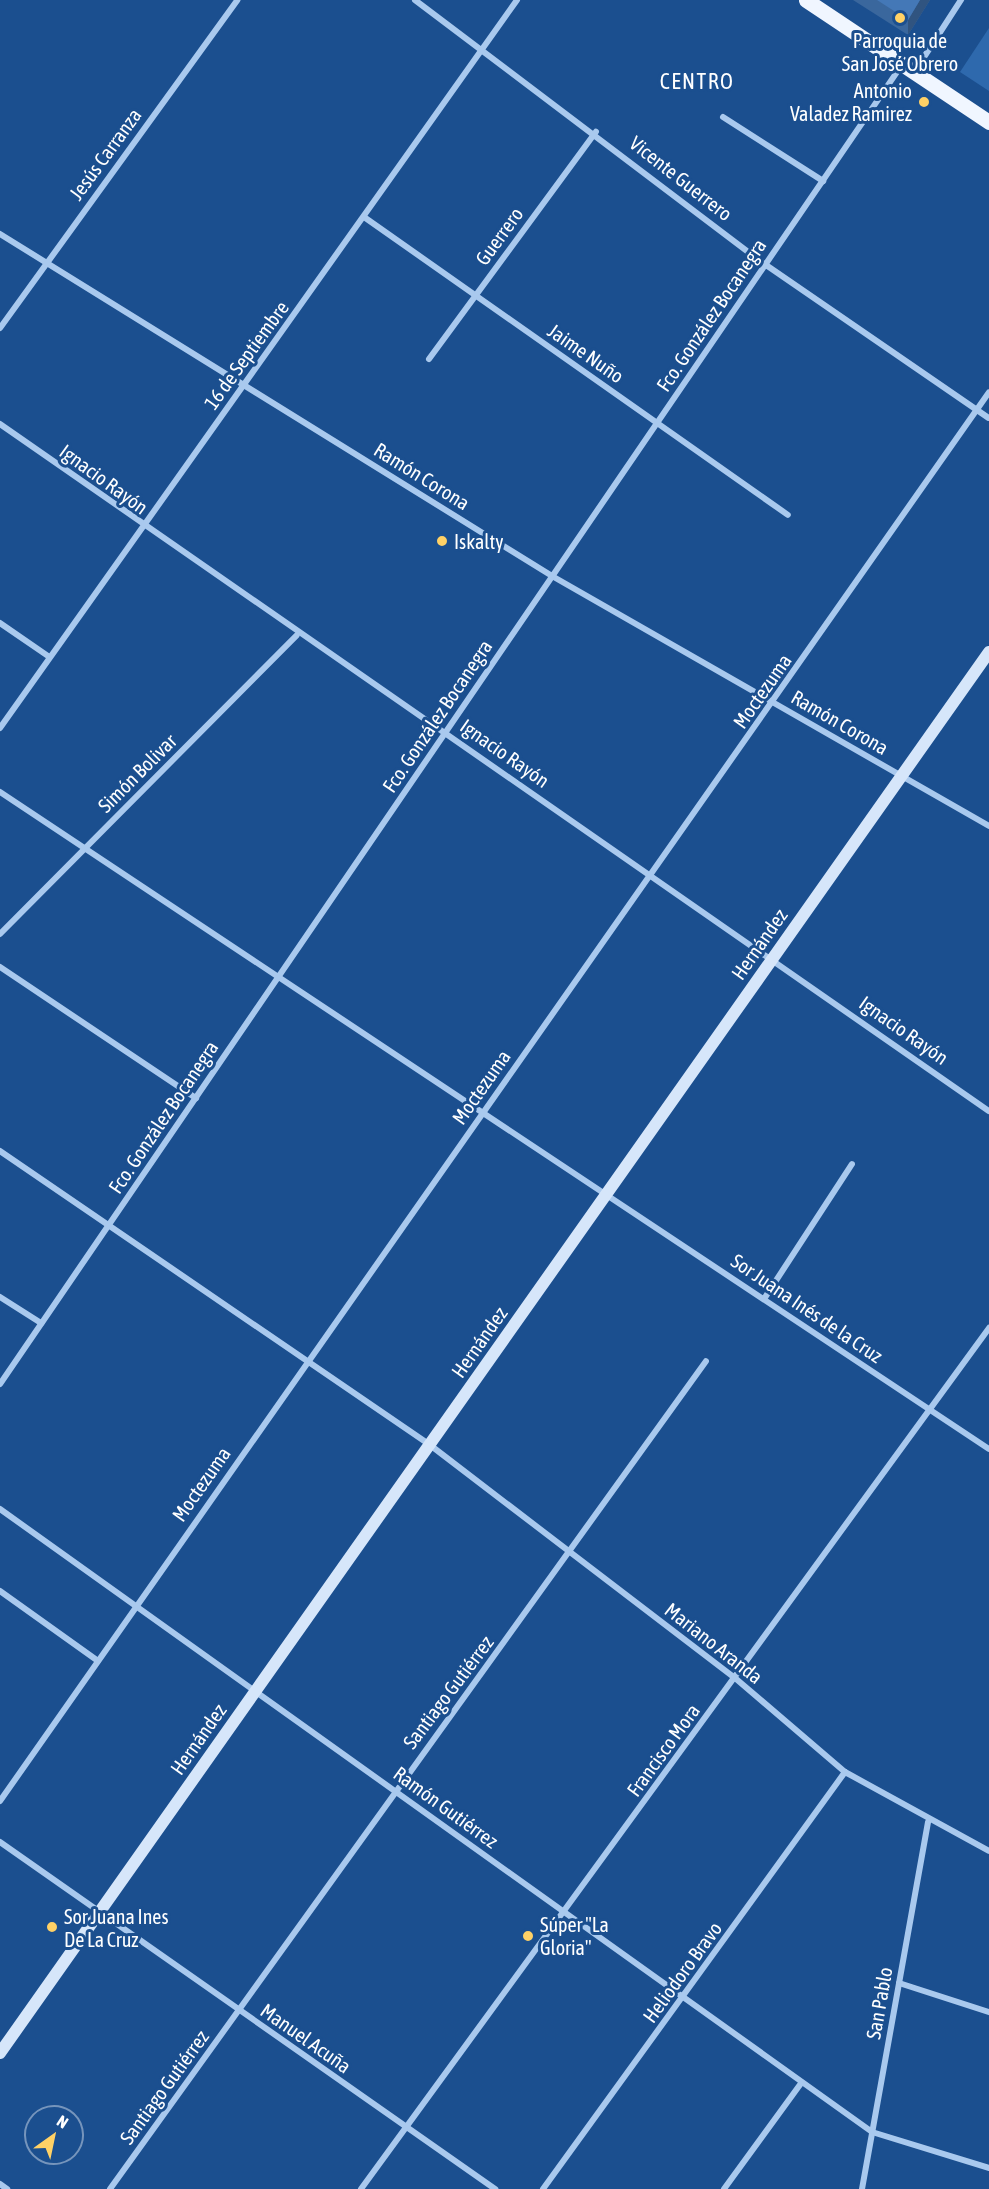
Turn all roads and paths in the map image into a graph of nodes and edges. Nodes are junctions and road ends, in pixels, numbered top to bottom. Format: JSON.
{"nodes":[{"id":1,"x":237,"y":0,"type":"edge"},
{"id":2,"x":415,"y":0,"type":"edge"},
{"id":3,"x":517,"y":0,"type":"edge"},
{"id":4,"x":806,"y":0,"type":"edge"},
{"id":5,"x":961,"y":0,"type":"edge"},
{"id":6,"x":483,"y":50,"type":"junction"},
{"id":7,"x":907,"y":70,"type":"junction"},
{"id":8,"x":723,"y":117,"type":"dead end"},
{"id":9,"x":989,"y":122,"type":"edge"},
{"id":10,"x":596,"y":132,"type":"junction"},
{"id":11,"x":823,"y":181,"type":"junction"},
{"id":12,"x":364,"y":217,"type":"junction"},
{"id":13,"x":0,"y":234,"type":"edge"},
{"id":14,"x":46,"y":262,"type":"junction"},
{"id":15,"x":766,"y":265,"type":"junction"},
{"id":16,"x":476,"y":295,"type":"junction"},
{"id":17,"x":0,"y":328,"type":"edge"},
{"id":18,"x":429,"y":359,"type":"dead end"},
{"id":19,"x":244,"y":386,"type":"junction"},
{"id":20,"x":989,"y":392,"type":"edge"},
{"id":21,"x":977,"y":410,"type":"junction"},
{"id":22,"x":989,"y":418,"type":"edge"},
{"id":23,"x":657,"y":423,"type":"junction"},
{"id":24,"x":0,"y":424,"type":"edge"},
{"id":25,"x":788,"y":516,"type":"dead end"},
{"id":26,"x":140,"y":526,"type":"junction"},
{"id":27,"x":552,"y":576,"type":"junction"},
{"id":28,"x":0,"y":623,"type":"edge"},
{"id":29,"x":297,"y":634,"type":"junction"},
{"id":30,"x":989,"y":652,"type":"edge"},
{"id":31,"x":48,"y":656,"type":"junction"},
{"id":32,"x":774,"y":704,"type":"junction"},
{"id":33,"x":0,"y":728,"type":"edge"},
{"id":34,"x":446,"y":732,"type":"junction"},
{"id":35,"x":902,"y":776,"type":"junction"},
{"id":36,"x":0,"y":792,"type":"edge"},
{"id":37,"x":989,"y":826,"type":"edge"},
{"id":38,"x":85,"y":849,"type":"junction"},
{"id":39,"x":651,"y":874,"type":"junction"},
{"id":40,"x":0,"y":934,"type":"edge"},
{"id":41,"x":774,"y":957,"type":"junction"},
{"id":42,"x":0,"y":967,"type":"edge"},
{"id":43,"x":278,"y":977,"type":"junction"},
{"id":44,"x":195,"y":1098,"type":"junction"},
{"id":45,"x":989,"y":1111,"type":"edge"},
{"id":46,"x":483,"y":1113,"type":"junction"},
{"id":47,"x":0,"y":1150,"type":"edge"},
{"id":48,"x":852,"y":1164,"type":"dead end"},
{"id":49,"x":606,"y":1195,"type":"junction"},
{"id":50,"x":109,"y":1225,"type":"junction"},
{"id":51,"x":0,"y":1297,"type":"edge"},
{"id":52,"x":764,"y":1299,"type":"junction"},
{"id":53,"x":42,"y":1323,"type":"junction"},
{"id":54,"x":989,"y":1328,"type":"edge"},
{"id":55,"x":706,"y":1361,"type":"dead end"},
{"id":56,"x":308,"y":1362,"type":"junction"},
{"id":57,"x":0,"y":1384,"type":"edge"},
{"id":58,"x":928,"y":1408,"type":"junction"},
{"id":59,"x":430,"y":1445,"type":"junction"},
{"id":60,"x":989,"y":1449,"type":"edge"},
{"id":61,"x":0,"y":1509,"type":"edge"},
{"id":62,"x":570,"y":1555,"type":"junction"},
{"id":63,"x":0,"y":1592,"type":"edge"},
{"id":64,"x":135,"y":1605,"type":"junction"},
{"id":65,"x":98,"y":1661,"type":"junction"},
{"id":66,"x":735,"y":1678,"type":"junction"},
{"id":67,"x":255,"y":1692,"type":"junction"},
{"id":68,"x":845,"y":1772,"type":"junction"},
{"id":69,"x":395,"y":1791,"type":"junction"},
{"id":70,"x":0,"y":1801,"type":"edge"},
{"id":71,"x":928,"y":1822,"type":"junction"},
{"id":72,"x":0,"y":1842,"type":"edge"},
{"id":73,"x":989,"y":1851,"type":"edge"},
{"id":74,"x":564,"y":1912,"type":"junction"},
{"id":75,"x":99,"y":1913,"type":"junction"},
{"id":76,"x":899,"y":1983,"type":"junction"},
{"id":77,"x":684,"y":1997,"type":"junction"},
{"id":78,"x":240,"y":2012,"type":"junction"},
{"id":79,"x":989,"y":2012,"type":"edge"},
{"id":80,"x":0,"y":2054,"type":"edge"},
{"id":81,"x":802,"y":2082,"type":"junction"},
{"id":82,"x":405,"y":2129,"type":"junction"},
{"id":83,"x":872,"y":2132,"type":"junction"},
{"id":84,"x":989,"y":2168,"type":"edge"},
{"id":85,"x":0,"y":2184,"type":"edge"},
{"id":86,"x":7,"y":2189,"type":"edge"},
{"id":87,"x":110,"y":2189,"type":"edge"},
{"id":88,"x":361,"y":2189,"type":"edge"},
{"id":89,"x":495,"y":2189,"type":"edge"},
{"id":90,"x":543,"y":2189,"type":"edge"},
{"id":91,"x":724,"y":2189,"type":"edge"},
{"id":92,"x":862,"y":2189,"type":"edge"}],
"edges":[{"from":1,"to":14,"type":"street","name":"Jesús Carranza"},
{"from":2,"to":6,"type":"street","name":"Vicente Guerrero"},
{"from":3,"to":6,"type":"street","name":"16 de Septiembre"},
{"from":4,"to":7,"type":"main road"},
{"from":5,"to":7,"type":"street","name":"Fco. González Bocanegra"},
{"from":6,"to":10,"type":"street","name":"Vicente Guerrero"},
{"from":6,"to":12,"type":"street","name":"16 de Septiembre"},
{"from":7,"to":9,"type":"main road"},
{"from":7,"to":11,"type":"street","name":"Fco. González Bocanegra"},
{"from":8,"to":11,"type":"street"},
{"from":10,"to":15,"type":"street","name":"Vicente Guerrero"},
{"from":10,"to":16,"type":"street","name":"Guerrero"},
{"from":11,"to":15,"type":"street","name":"Fco. González Bocanegra"},
{"from":12,"to":16,"type":"street","name":"Jaime Nuño"},
{"from":12,"to":19,"type":"street","name":"16 de Septiembre"},
{"from":13,"to":14,"type":"street","name":"Ramón Corona"},
{"from":14,"to":17,"type":"street","name":"Jesús Carranza"},
{"from":14,"to":19,"type":"street","name":"Ramón Corona"},
{"from":15,"to":21,"type":"street","name":"Vicente Guerrero"},
{"from":15,"to":23,"type":"street","name":"Fco. González Bocanegra"},
{"from":16,"to":18,"type":"street","name":"Guerrero"},
{"from":16,"to":23,"type":"street","name":"Jaime Nuño"},
{"from":19,"to":26,"type":"street","name":"16 de Septiembre"},
{"from":19,"to":27,"type":"street","name":"Ramón Corona"},
{"from":20,"to":21,"type":"street","name":"Moctezuma"},
{"from":21,"to":22,"type":"street","name":"Vicente Guerrero"},
{"from":21,"to":32,"type":"street","name":"Moctezuma"},
{"from":23,"to":25,"type":"street","name":"Jaime Nuño"},
{"from":23,"to":27,"type":"street","name":"Fco. González Bocanegra"},
{"from":24,"to":26,"type":"street","name":"Ignacio Rayón"},
{"from":26,"to":29,"type":"street","name":"Ignacio Rayón"},
{"from":26,"to":31,"type":"street","name":"16 de Septiembre"},
{"from":27,"to":32,"type":"street","name":"Ramón Corona"},
{"from":27,"to":34,"type":"street","name":"Fco. González Bocanegra"},
{"from":28,"to":31,"type":"street"},
{"from":29,"to":34,"type":"street","name":"Ignacio Rayón"},
{"from":29,"to":38,"type":"street","name":"Simón Bolivar"},
{"from":30,"to":35,"type":"street","name":"Hernández"},
{"from":31,"to":33,"type":"street","name":"16 de Septiembre"},
{"from":32,"to":35,"type":"street","name":"Ramón Corona"},
{"from":32,"to":39,"type":"street","name":"Moctezuma"},
{"from":34,"to":39,"type":"street","name":"Ignacio Rayón"},
{"from":34,"to":43,"type":"street","name":"Fco. González Bocanegra"},
{"from":35,"to":37,"type":"street","name":"Ramón Corona"},
{"from":35,"to":41,"type":"street","name":"Hernández"},
{"from":36,"to":38,"type":"street","name":"Sor Juana Inés de la Cruz"},
{"from":38,"to":40,"type":"street","name":"Simón Bolivar"},
{"from":38,"to":43,"type":"street","name":"Sor Juana Inés de la Cruz"},
{"from":39,"to":41,"type":"street","name":"Ignacio Rayón"},
{"from":39,"to":46,"type":"street","name":"Moctezuma"},
{"from":41,"to":45,"type":"street","name":"Ignacio Rayón"},
{"from":41,"to":49,"type":"street","name":"Hernández"},
{"from":42,"to":44,"type":"street"},
{"from":43,"to":44,"type":"street","name":"Fco. González Bocanegra"},
{"from":43,"to":46,"type":"street","name":"Sor Juana Inés de la Cruz"},
{"from":44,"to":50,"type":"street","name":"Fco. González Bocanegra"},
{"from":46,"to":49,"type":"street","name":"Sor Juana Inés de la Cruz"},
{"from":46,"to":56,"type":"street","name":"Moctezuma"},
{"from":47,"to":50,"type":"street","name":"Mariano Aranda"},
{"from":48,"to":52,"type":"street"},
{"from":49,"to":52,"type":"street","name":"Sor Juana Inés de la Cruz"},
{"from":49,"to":59,"type":"street","name":"Hernández"},
{"from":50,"to":53,"type":"street","name":"Fco. González Bocanegra"},
{"from":50,"to":56,"type":"street","name":"Mariano Aranda"},
{"from":51,"to":53,"type":"street"},
{"from":52,"to":58,"type":"street","name":"Sor Juana Inés de la Cruz"},
{"from":53,"to":57,"type":"street","name":"Fco. González Bocanegra"},
{"from":54,"to":58,"type":"street","name":"Francisco Mora"},
{"from":55,"to":62,"type":"street","name":"Santiago Gutiérrez"},
{"from":56,"to":59,"type":"street","name":"Mariano Aranda"},
{"from":56,"to":64,"type":"street","name":"Moctezuma"},
{"from":58,"to":60,"type":"street","name":"Sor Juana Inés de la Cruz"},
{"from":58,"to":66,"type":"street","name":"Francisco Mora"},
{"from":59,"to":62,"type":"street","name":"Mariano Aranda"},
{"from":59,"to":67,"type":"street","name":"Hernández"},
{"from":61,"to":64,"type":"street","name":"Ramón Gutiérrez"},
{"from":62,"to":66,"type":"street","name":"Mariano Aranda"},
{"from":62,"to":69,"type":"street","name":"Santiago Gutiérrez"},
{"from":63,"to":65,"type":"street"},
{"from":64,"to":65,"type":"street","name":"Moctezuma"},
{"from":64,"to":67,"type":"street","name":"Ramón Gutiérrez"},
{"from":65,"to":70,"type":"street","name":"Moctezuma"},
{"from":66,"to":68,"type":"street","name":"Mariano Aranda"},
{"from":66,"to":74,"type":"street","name":"Francisco Mora"},
{"from":67,"to":69,"type":"street","name":"Ramón Gutiérrez"},
{"from":67,"to":75,"type":"street","name":"Hernández"},
{"from":68,"to":71,"type":"street","name":"Mariano Aranda"},
{"from":68,"to":77,"type":"street","name":"Heliodoro Bravo"},
{"from":69,"to":74,"type":"street","name":"Ramón Gutiérrez"},
{"from":69,"to":78,"type":"street","name":"Santiago Gutiérrez"},
{"from":71,"to":73,"type":"street","name":"Mariano Aranda"},
{"from":71,"to":76,"type":"street","name":"San Pablo"},
{"from":72,"to":75,"type":"street","name":"Manuel Acuña"},
{"from":74,"to":77,"type":"street","name":"Ramón Gutiérrez"},
{"from":74,"to":82,"type":"street","name":"Francisco Mora"},
{"from":75,"to":78,"type":"street","name":"Manuel Acuña"},
{"from":75,"to":80,"type":"street","name":"Hernández"},
{"from":76,"to":79,"type":"street"},
{"from":76,"to":83,"type":"street","name":"San Pablo"},
{"from":77,"to":81,"type":"street","name":"Ramón Gutiérrez"},
{"from":77,"to":90,"type":"street","name":"Heliodoro Bravo"},
{"from":78,"to":82,"type":"street","name":"Manuel Acuña"},
{"from":78,"to":87,"type":"street","name":"Santiago Gutiérrez"},
{"from":81,"to":83,"type":"street","name":"Ramón Gutiérrez"},
{"from":81,"to":91,"type":"street"},
{"from":82,"to":88,"type":"street","name":"Francisco Mora"},
{"from":82,"to":89,"type":"street","name":"Manuel Acuña"},
{"from":83,"to":84,"type":"street","name":"Ramón Gutiérrez"},
{"from":83,"to":92,"type":"street","name":"San Pablo"},
{"from":85,"to":86,"type":"street"}]}
